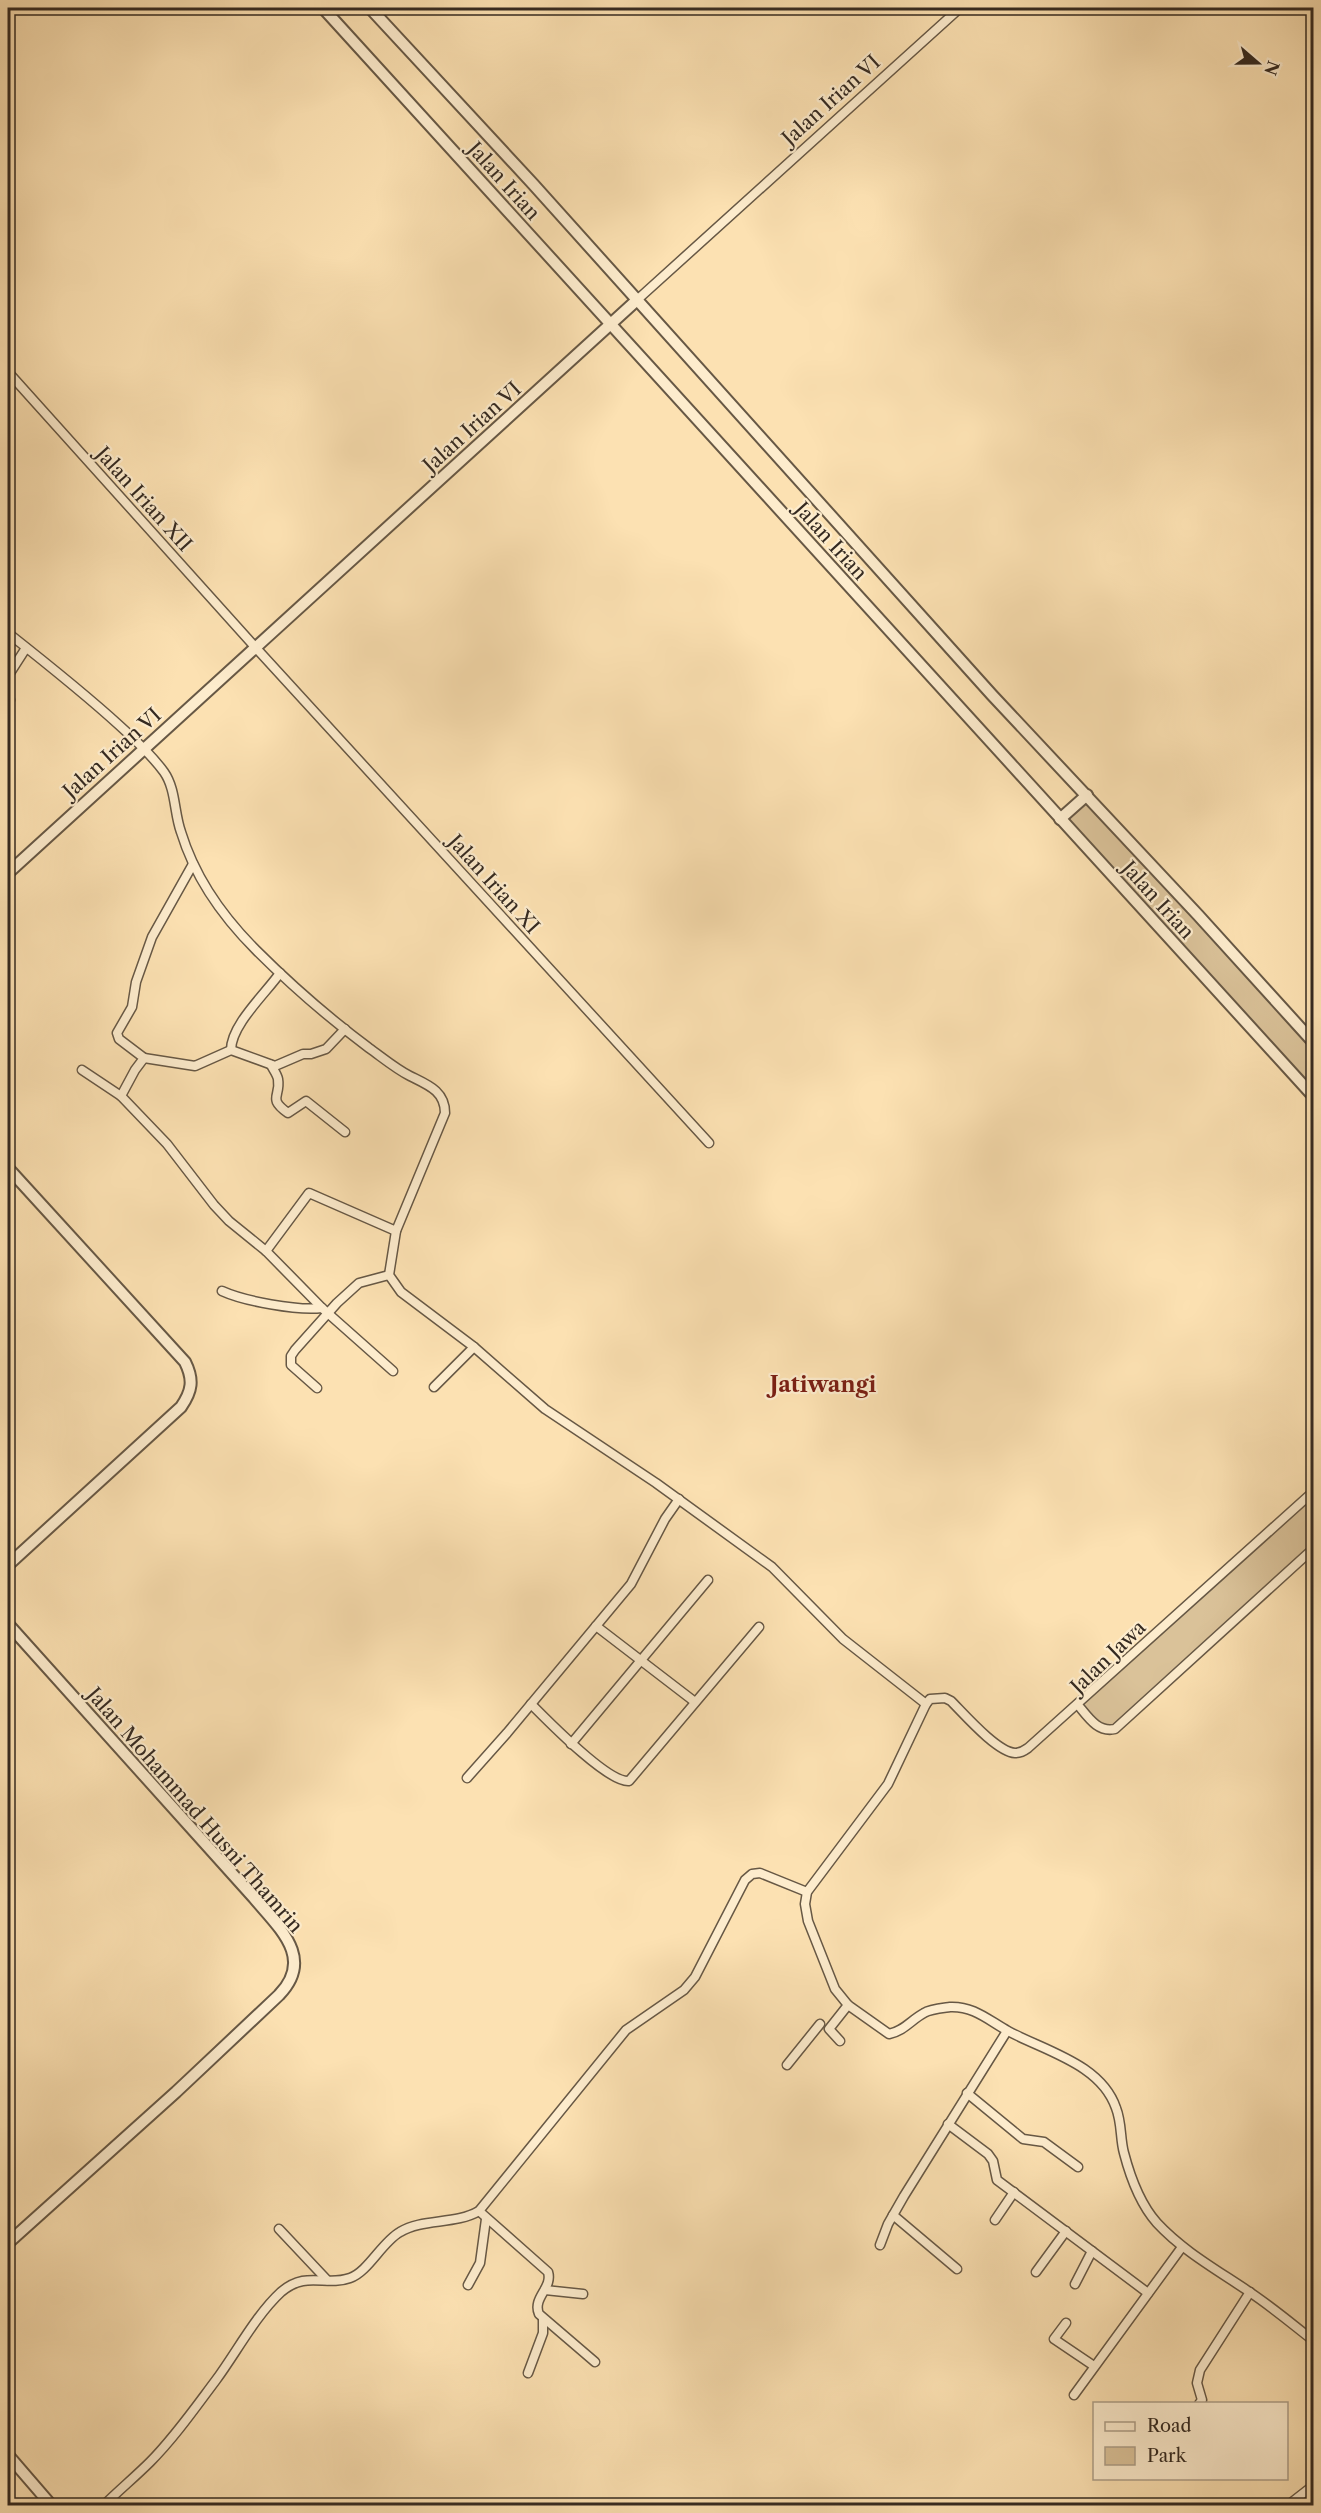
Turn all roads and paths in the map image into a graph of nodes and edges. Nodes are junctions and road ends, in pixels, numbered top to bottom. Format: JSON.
{"nodes":[{"id":1,"x":323,"y":8,"type":"edge"},
{"id":2,"x":370,"y":8,"type":"edge"},
{"id":3,"x":960,"y":8,"type":"edge"},
{"id":4,"x":637,"y":300,"type":"junction"},
{"id":5,"x":609,"y":324,"type":"junction"},
{"id":6,"x":8,"y":372,"type":"edge"},
{"id":7,"x":8,"y":633,"type":"edge"},
{"id":8,"x":26,"y":648,"type":"junction"},
{"id":9,"x":256,"y":648,"type":"junction"},
{"id":10,"x":8,"y":676,"type":"edge"},
{"id":11,"x":144,"y":748,"type":"junction"},
{"id":12,"x":1087,"y":795,"type":"junction"},
{"id":13,"x":1060,"y":819,"type":"junction"},
{"id":14,"x":193,"y":864,"type":"junction"},
{"id":15,"x":8,"y":873,"type":"edge"},
{"id":16,"x":280,"y":973,"type":"junction"},
{"id":17,"x":345,"y":1029,"type":"junction"},
{"id":18,"x":1314,"y":1043,"type":"edge"},
{"id":19,"x":231,"y":1050,"type":"junction"},
{"id":20,"x":144,"y":1058,"type":"junction"},
{"id":21,"x":271,"y":1065,"type":"junction"},
{"id":22,"x":82,"y":1070,"type":"dead end"},
{"id":23,"x":121,"y":1096,"type":"junction"},
{"id":24,"x":1314,"y":1097,"type":"edge"},
{"id":25,"x":345,"y":1132,"type":"dead end"},
{"id":26,"x":709,"y":1143,"type":"dead end"},
{"id":27,"x":8,"y":1168,"type":"edge"},
{"id":28,"x":396,"y":1231,"type":"junction"},
{"id":29,"x":266,"y":1251,"type":"junction"},
{"id":30,"x":389,"y":1275,"type":"junction"},
{"id":31,"x":222,"y":1291,"type":"dead end"},
{"id":32,"x":325,"y":1310,"type":"junction"},
{"id":33,"x":474,"y":1347,"type":"junction"},
{"id":34,"x":393,"y":1371,"type":"dead end"},
{"id":35,"x":434,"y":1387,"type":"dead end"},
{"id":36,"x":317,"y":1388,"type":"dead end"},
{"id":37,"x":1314,"y":1491,"type":"edge"},
{"id":38,"x":679,"y":1499,"type":"junction"},
{"id":39,"x":1314,"y":1548,"type":"edge"},
{"id":40,"x":8,"y":1565,"type":"edge"},
{"id":41,"x":708,"y":1580,"type":"dead end"},
{"id":42,"x":8,"y":1624,"type":"edge"},
{"id":43,"x":597,"y":1626,"type":"junction"},
{"id":44,"x":759,"y":1627,"type":"dead end"},
{"id":45,"x":641,"y":1660,"type":"junction"},
{"id":46,"x":695,"y":1702,"type":"junction"},
{"id":47,"x":531,"y":1704,"type":"junction"},
{"id":48,"x":926,"y":1704,"type":"junction"},
{"id":49,"x":1078,"y":1705,"type":"junction"},
{"id":50,"x":571,"y":1743,"type":"junction"},
{"id":51,"x":467,"y":1778,"type":"dead end"},
{"id":52,"x":807,"y":1892,"type":"junction"},
{"id":53,"x":848,"y":2005,"type":"junction"},
{"id":54,"x":829,"y":2029,"type":"junction"},
{"id":55,"x":1007,"y":2031,"type":"junction"},
{"id":56,"x":840,"y":2041,"type":"dead end"},
{"id":57,"x":786,"y":2066,"type":"dead end"},
{"id":58,"x":967,"y":2093,"type":"junction"},
{"id":59,"x":948,"y":2124,"type":"junction"},
{"id":60,"x":1078,"y":2167,"type":"dead end"},
{"id":61,"x":1014,"y":2193,"type":"junction"},
{"id":62,"x":479,"y":2211,"type":"junction"},
{"id":63,"x":893,"y":2215,"type":"junction"},
{"id":64,"x":486,"y":2219,"type":"junction"},
{"id":65,"x":995,"y":2220,"type":"dead end"},
{"id":66,"x":279,"y":2229,"type":"dead end"},
{"id":67,"x":1066,"y":2231,"type":"junction"},
{"id":68,"x":8,"y":2243,"type":"edge"},
{"id":69,"x":880,"y":2245,"type":"dead end"},
{"id":70,"x":1182,"y":2247,"type":"junction"},
{"id":71,"x":1092,"y":2251,"type":"junction"},
{"id":72,"x":957,"y":2269,"type":"dead end"},
{"id":73,"x":1036,"y":2272,"type":"dead end"},
{"id":74,"x":328,"y":2280,"type":"junction"},
{"id":75,"x":1075,"y":2284,"type":"dead end"},
{"id":76,"x":468,"y":2285,"type":"dead end"},
{"id":77,"x":545,"y":2290,"type":"junction"},
{"id":78,"x":1250,"y":2292,"type":"junction"},
{"id":79,"x":1148,"y":2293,"type":"junction"},
{"id":80,"x":582,"y":2294,"type":"dead end"},
{"id":81,"x":543,"y":2319,"type":"junction"},
{"id":82,"x":1066,"y":2323,"type":"dead end"},
{"id":83,"x":1314,"y":2341,"type":"edge"},
{"id":84,"x":595,"y":2362,"type":"dead end"},
{"id":85,"x":1094,"y":2366,"type":"junction"},
{"id":86,"x":528,"y":2373,"type":"dead end"},
{"id":87,"x":1074,"y":2395,"type":"dead end"},
{"id":88,"x":1203,"y":2402,"type":"edge"},
{"id":89,"x":8,"y":2455,"type":"edge"},
{"id":90,"x":8,"y":2464,"type":"edge"},
{"id":91,"x":1314,"y":2485,"type":"edge"},
{"id":92,"x":44,"y":2505,"type":"edge"},
{"id":93,"x":52,"y":2505,"type":"edge"},
{"id":94,"x":103,"y":2505,"type":"edge"},
{"id":95,"x":1287,"y":2505,"type":"edge"}],
"edges":[{"from":1,"to":5,"type":"street","name":"Jalan Irian"},
{"from":2,"to":4,"type":"street","name":"Jalan Irian"},
{"from":3,"to":4,"type":"street","name":"Jalan Irian VI"},
{"from":4,"to":5,"type":"street","name":"Jalan Irian VI"},
{"from":4,"to":12,"type":"street","name":"Jalan Irian"},
{"from":5,"to":9,"type":"street","name":"Jalan Irian VI"},
{"from":5,"to":13,"type":"street","name":"Jalan Irian"},
{"from":6,"to":9,"type":"street","name":"Jalan Irian XII"},
{"from":7,"to":8,"type":"street"},
{"from":8,"to":10,"type":"street"},
{"from":8,"to":11,"type":"street"},
{"from":9,"to":11,"type":"street","name":"Jalan Irian VI"},
{"from":9,"to":26,"type":"street","name":"Jalan Irian XI"},
{"from":11,"to":14,"type":"street"},
{"from":11,"to":15,"type":"street","name":"Jalan Irian VI"},
{"from":12,"to":13,"type":"street"},
{"from":12,"to":18,"type":"street","name":"Jalan Irian"},
{"from":13,"to":24,"type":"street","name":"Jalan Irian"},
{"from":14,"to":16,"type":"street"},
{"from":14,"to":20,"type":"street"},
{"from":16,"to":17,"type":"street"},
{"from":16,"to":19,"type":"street"},
{"from":17,"to":21,"type":"street"},
{"from":17,"to":28,"type":"street"},
{"from":19,"to":20,"type":"street"},
{"from":19,"to":21,"type":"street"},
{"from":20,"to":23,"type":"street"},
{"from":21,"to":25,"type":"street"},
{"from":22,"to":23,"type":"street"},
{"from":23,"to":29,"type":"street"},
{"from":27,"to":40,"type":"street"},
{"from":28,"to":29,"type":"street"},
{"from":28,"to":30,"type":"street"},
{"from":29,"to":32,"type":"street"},
{"from":30,"to":32,"type":"street"},
{"from":30,"to":33,"type":"street"},
{"from":31,"to":32,"type":"street"},
{"from":32,"to":34,"type":"street"},
{"from":32,"to":36,"type":"street"},
{"from":33,"to":35,"type":"street"},
{"from":33,"to":38,"type":"street"},
{"from":37,"to":49,"type":"street","name":"Jalan Jawa"},
{"from":38,"to":43,"type":"street"},
{"from":38,"to":48,"type":"street"},
{"from":39,"to":49,"type":"street","name":"Jalan Jawa"},
{"from":41,"to":45,"type":"street"},
{"from":42,"to":68,"type":"street","name":"Jalan Mohammad Husni Thamrin"},
{"from":43,"to":45,"type":"street"},
{"from":43,"to":47,"type":"street"},
{"from":44,"to":46,"type":"street"},
{"from":45,"to":46,"type":"street"},
{"from":45,"to":50,"type":"street"},
{"from":46,"to":50,"type":"street"},
{"from":47,"to":50,"type":"street"},
{"from":47,"to":51,"type":"street"},
{"from":48,"to":49,"type":"street"},
{"from":48,"to":52,"type":"street"},
{"from":52,"to":53,"type":"street"},
{"from":52,"to":62,"type":"street"},
{"from":53,"to":54,"type":"street"},
{"from":53,"to":55,"type":"street"},
{"from":54,"to":56,"type":"street"},
{"from":54,"to":57,"type":"street"},
{"from":55,"to":58,"type":"street"},
{"from":55,"to":70,"type":"street"},
{"from":58,"to":59,"type":"street"},
{"from":58,"to":60,"type":"street"},
{"from":59,"to":61,"type":"street"},
{"from":59,"to":63,"type":"street"},
{"from":61,"to":65,"type":"street"},
{"from":61,"to":67,"type":"street"},
{"from":62,"to":64,"type":"street"},
{"from":62,"to":74,"type":"street"},
{"from":63,"to":69,"type":"street"},
{"from":63,"to":72,"type":"street"},
{"from":64,"to":76,"type":"street"},
{"from":64,"to":77,"type":"street"},
{"from":66,"to":74,"type":"street"},
{"from":67,"to":71,"type":"street"},
{"from":67,"to":73,"type":"street"},
{"from":70,"to":78,"type":"street"},
{"from":70,"to":79,"type":"street"},
{"from":71,"to":75,"type":"street"},
{"from":71,"to":79,"type":"street"},
{"from":74,"to":94,"type":"street"},
{"from":77,"to":80,"type":"street"},
{"from":77,"to":81,"type":"street"},
{"from":78,"to":83,"type":"street"},
{"from":78,"to":88,"type":"street"},
{"from":79,"to":85,"type":"street"},
{"from":81,"to":84,"type":"street"},
{"from":81,"to":86,"type":"street"},
{"from":82,"to":85,"type":"street"},
{"from":85,"to":87,"type":"street"},
{"from":89,"to":93,"type":"street"},
{"from":90,"to":92,"type":"street"},
{"from":91,"to":95,"type":"street"}]}
